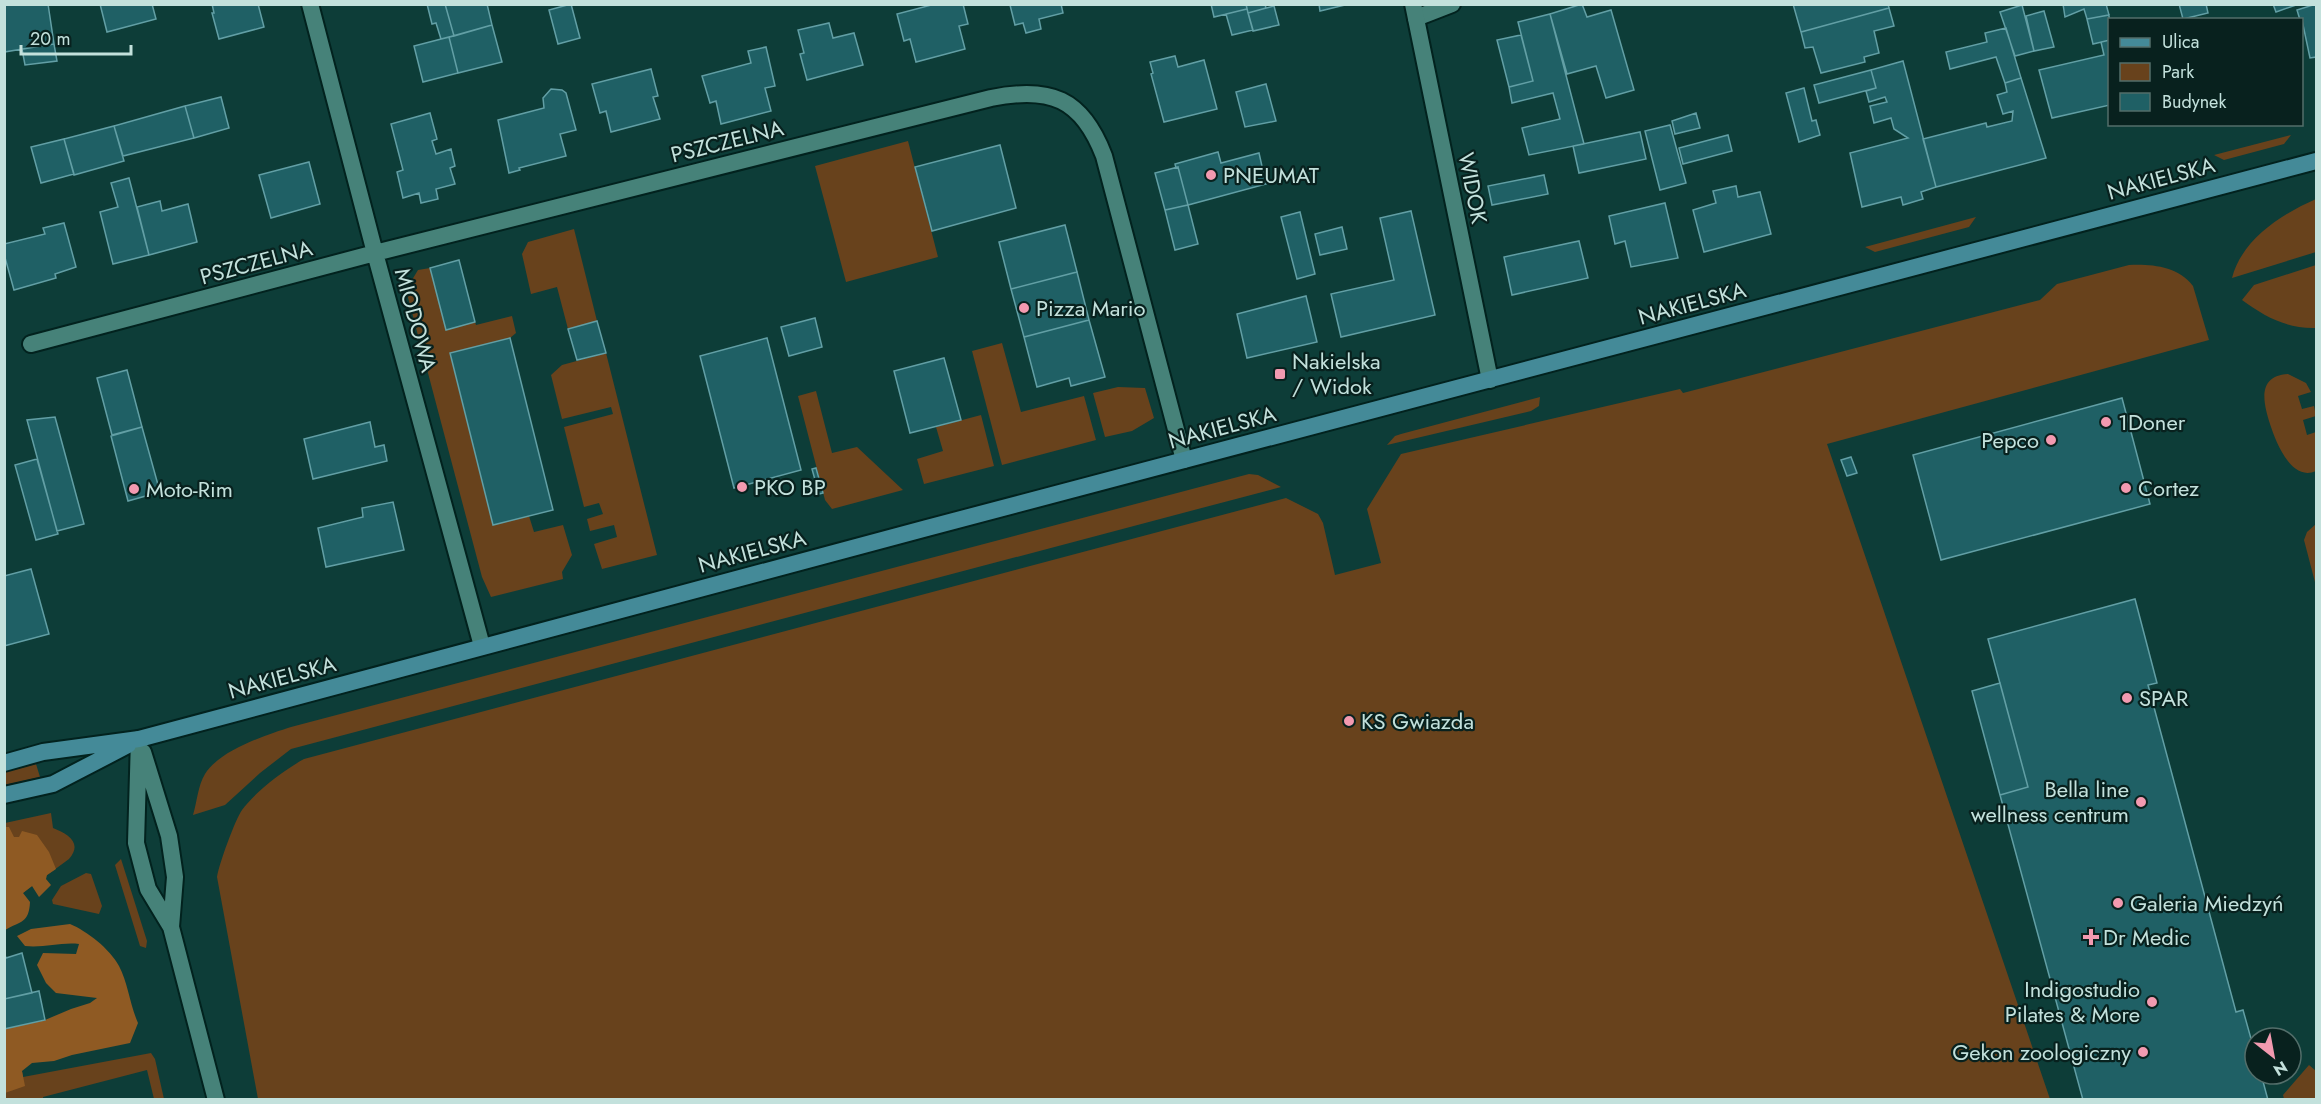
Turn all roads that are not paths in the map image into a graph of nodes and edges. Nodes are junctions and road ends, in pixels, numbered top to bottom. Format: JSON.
{"nodes":[{"id":1,"x":310,"y":4,"type":"edge"},
{"id":2,"x":1452,"y":4,"type":"edge"},
{"id":3,"x":1414,"y":11,"type":"edge"},
{"id":4,"x":2316,"y":161,"type":"edge"},
{"id":5,"x":375,"y":253,"type":"junction"},
{"id":6,"x":31,"y":344,"type":"dead end"},
{"id":7,"x":1490,"y":380,"type":"junction"},
{"id":8,"x":1184,"y":460,"type":"junction"},
{"id":9,"x":482,"y":646,"type":"junction"},
{"id":10,"x":139,"y":739,"type":"junction"},
{"id":11,"x":4,"y":763,"type":"edge"},
{"id":12,"x":4,"y":795,"type":"edge"},
{"id":13,"x":171,"y":927,"type":"junction"},
{"id":14,"x":216,"y":1100,"type":"edge"}],
"edges":[{"from":1,"to":5,"type":"street","name":"MIODOWA"},
{"from":2,"to":3,"type":"street"},
{"from":3,"to":7,"type":"street","name":"WIDOK"},
{"from":4,"to":7,"type":"main road","name":"NAKIELSKA"},
{"from":5,"to":6,"type":"street","name":"PSZCZELNA"},
{"from":5,"to":8,"type":"street","name":"PSZCZELNA"},
{"from":5,"to":9,"type":"street","name":"MIODOWA"},
{"from":7,"to":8,"type":"main road","name":"NAKIELSKA"},
{"from":8,"to":9,"type":"main road","name":"NAKIELSKA"},
{"from":9,"to":10,"type":"main road","name":"NAKIELSKA"},
{"from":10,"to":11,"type":"main road","name":"NAKIELSKA"},
{"from":10,"to":12,"type":"main road","name":"NAKIELSKA"},
{"from":10,"to":13,"type":"street"},
{"from":10,"to":13,"type":"street"},
{"from":13,"to":14,"type":"street"}]}
